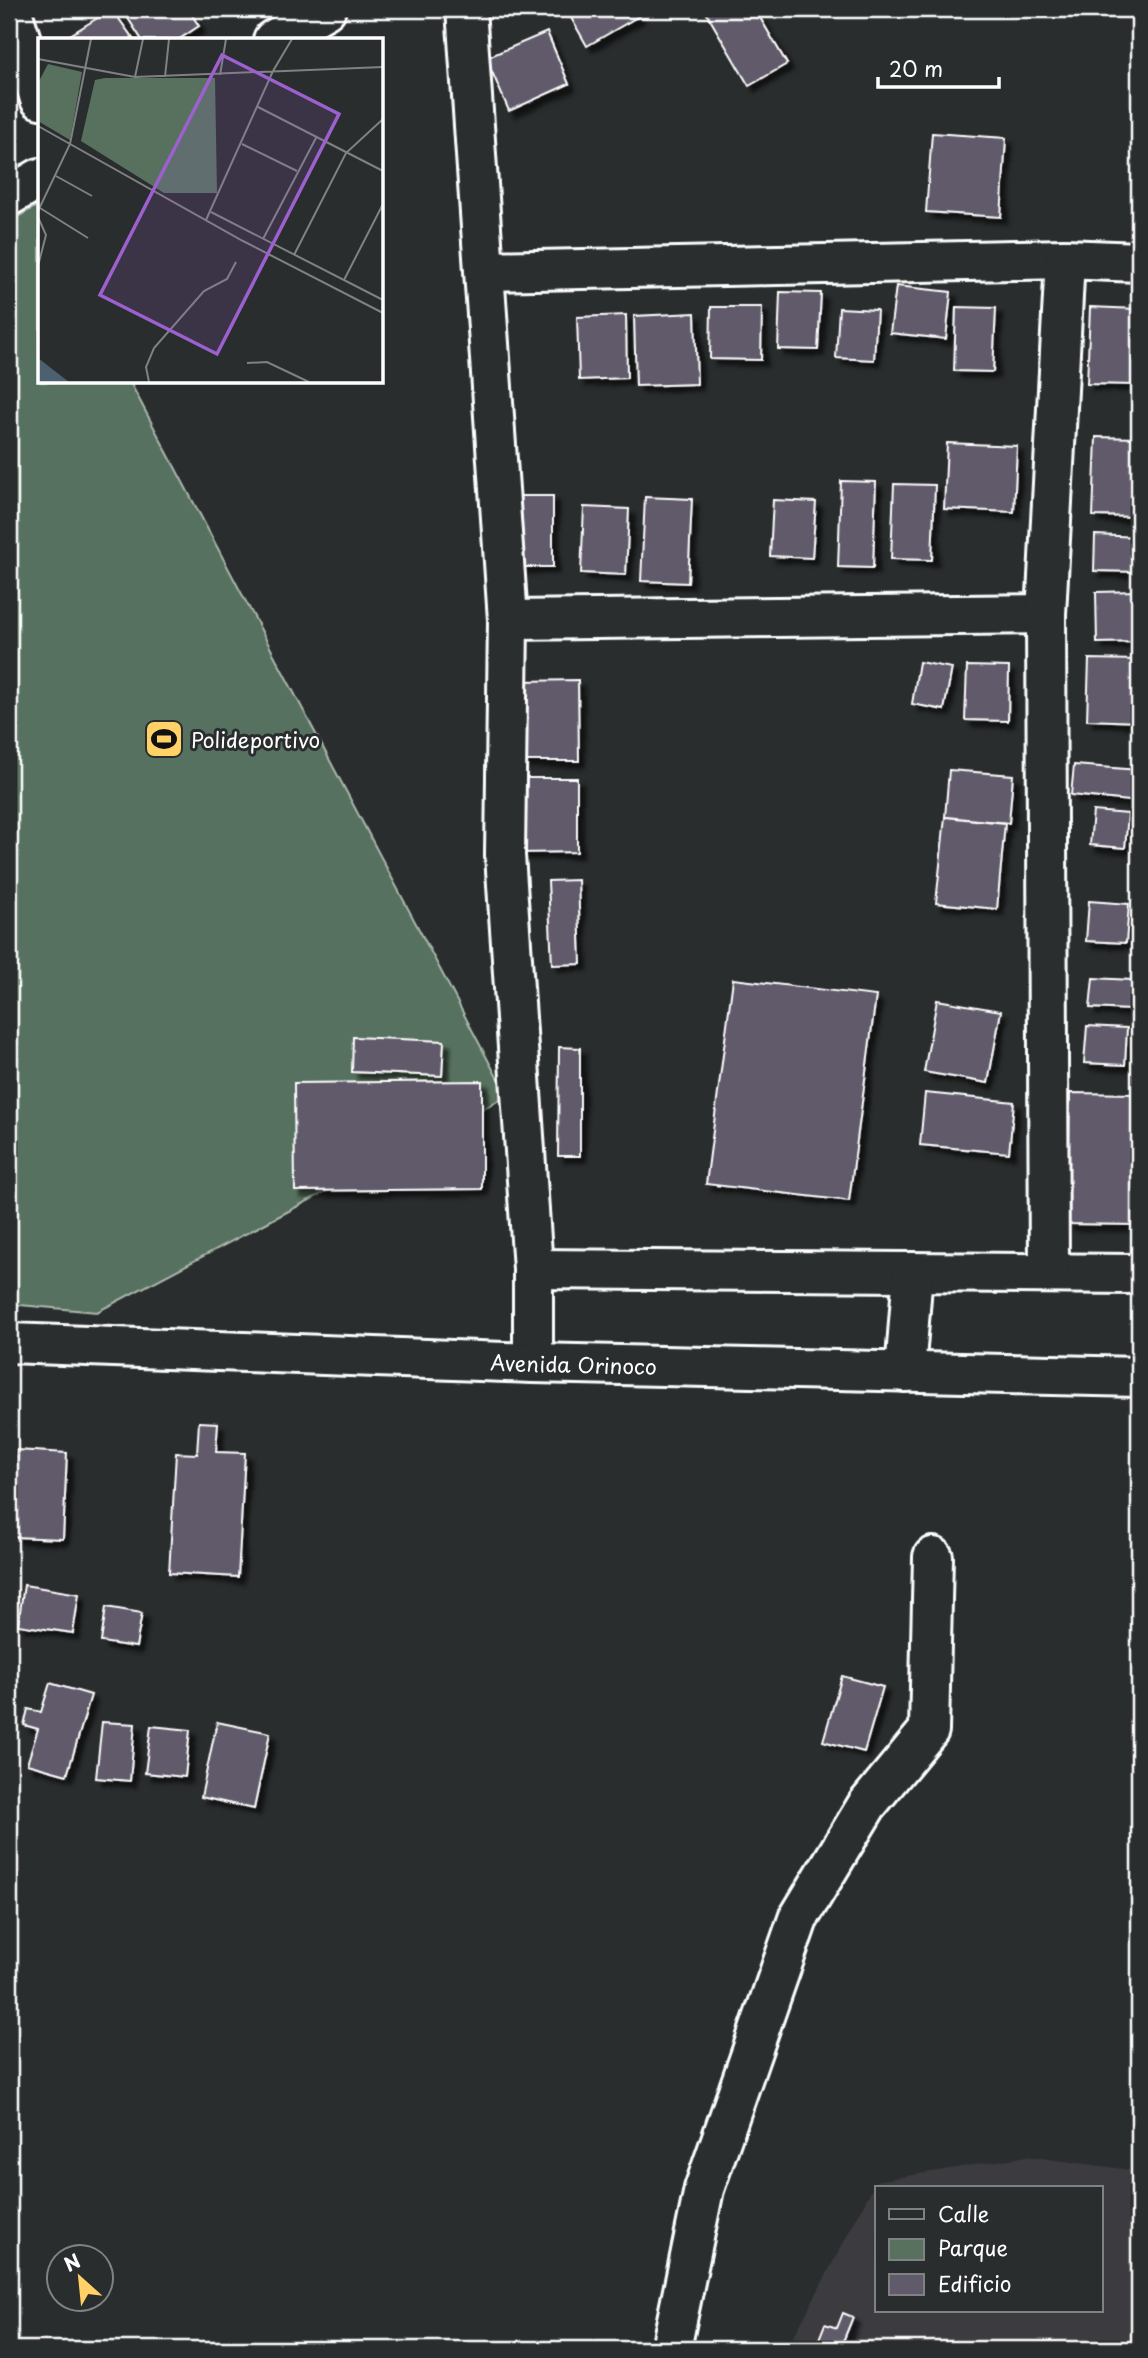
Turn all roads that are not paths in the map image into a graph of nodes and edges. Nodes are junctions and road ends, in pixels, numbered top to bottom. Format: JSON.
{"nodes":[{"id":1,"x":11,"y":9,"type":"edge"},
{"id":2,"x":326,"y":9,"type":"edge"},
{"id":3,"x":466,"y":9,"type":"edge"},
{"id":4,"x":276,"y":38,"type":"edge"},
{"id":5,"x":38,"y":93,"type":"edge"},
{"id":6,"x":38,"y":179,"type":"edge"},
{"id":7,"x":9,"y":196,"type":"edge"},
{"id":8,"x":1065,"y":258,"type":"junction"},
{"id":9,"x":1139,"y":262,"type":"edge"},
{"id":10,"x":486,"y":271,"type":"junction"},
{"id":11,"x":1046,"y":614,"type":"junction"},
{"id":12,"x":508,"y":620,"type":"junction"},
{"id":13,"x":533,"y":1269,"type":"junction"},
{"id":14,"x":914,"y":1272,"type":"junction"},
{"id":15,"x":1049,"y":1273,"type":"junction"},
{"id":16,"x":1139,"y":1274,"type":"edge"},
{"id":17,"x":9,"y":1343,"type":"edge"},
{"id":18,"x":533,"y":1363,"type":"junction"},
{"id":19,"x":905,"y":1372,"type":"junction"},
{"id":20,"x":1139,"y":1377,"type":"edge"},
{"id":21,"x":933,"y":1557,"type":"dead end"},
{"id":22,"x":671,"y":2349,"type":"edge"}],
"edges":[{"from":1,"to":5,"type":"street"},
{"from":2,"to":4,"type":"street"},
{"from":3,"to":10,"type":"street"},
{"from":6,"to":7,"type":"street"},
{"from":8,"to":9,"type":"street"},
{"from":8,"to":10,"type":"street"},
{"from":8,"to":11,"type":"street"},
{"from":10,"to":12,"type":"street"},
{"from":11,"to":12,"type":"street"},
{"from":11,"to":15,"type":"street"},
{"from":12,"to":13,"type":"street"},
{"from":13,"to":14,"type":"street"},
{"from":13,"to":18,"type":"street"},
{"from":14,"to":15,"type":"street"},
{"from":14,"to":19,"type":"street"},
{"from":15,"to":16,"type":"street"},
{"from":17,"to":18,"type":"street","name":"Avenida Orinoco"},
{"from":18,"to":19,"type":"street","name":"Avenida Orinoco"},
{"from":19,"to":20,"type":"street","name":"Avenida Orinoco"},
{"from":21,"to":22,"type":"street"}]}
